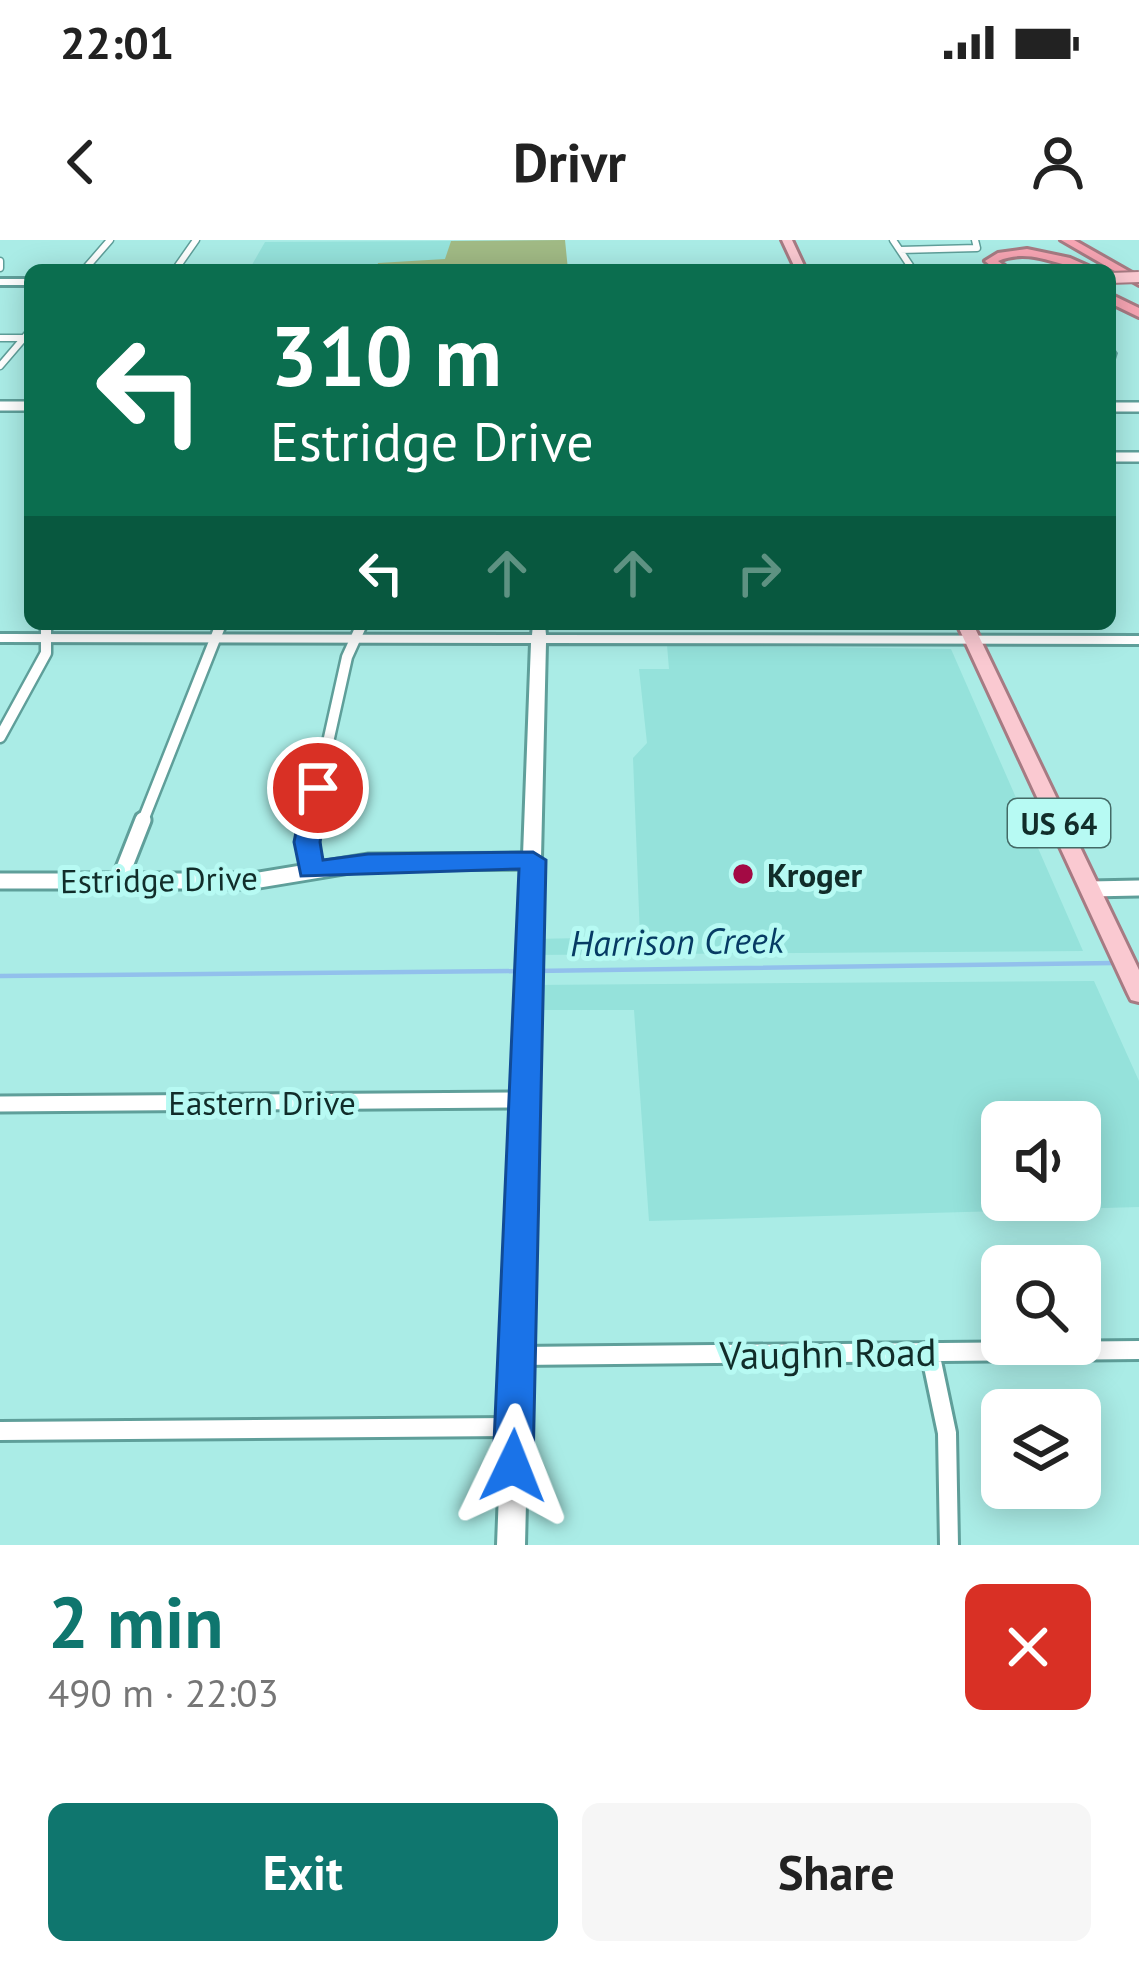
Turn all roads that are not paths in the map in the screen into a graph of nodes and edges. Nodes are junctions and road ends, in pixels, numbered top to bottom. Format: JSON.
{"nodes":[{"id":1,"x":110,"y":240,"type":"edge"},
{"id":2,"x":893,"y":240,"type":"edge"},
{"id":3,"x":975,"y":240,"type":"edge"},
{"id":4,"x":1012,"y":240,"type":"edge"},
{"id":5,"x":1044,"y":240,"type":"edge"},
{"id":6,"x":1066,"y":240,"type":"edge"},
{"id":7,"x":1084,"y":240,"type":"edge"},
{"id":8,"x":899,"y":250,"type":"junction"},
{"id":9,"x":89,"y":264,"type":"edge"},
{"id":10,"x":909,"y":264,"type":"edge"},
{"id":11,"x":975,"y":264,"type":"edge"},
{"id":12,"x":994,"y":264,"type":"edge"},
{"id":13,"x":1075,"y":264,"type":"edge"},
{"id":14,"x":1083,"y":264,"type":"edge"},
{"id":15,"x":1110,"y":264,"type":"edge"},
{"id":16,"x":1139,"y":267,"type":"edge"},
{"id":17,"x":24,"y":340,"type":"edge"},
{"id":18,"x":0,"y":366,"type":"edge"},
{"id":19,"x":217,"y":630,"type":"edge"},
{"id":20,"x":361,"y":630,"type":"edge"},
{"id":21,"x":539,"y":630,"type":"edge"},
{"id":22,"x":47,"y":631,"type":"edge"},
{"id":23,"x":969,"y":633,"type":"edge"},
{"id":24,"x":0,"y":638,"type":"edge"},
{"id":25,"x":1139,"y":640,"type":"edge"},
{"id":26,"x":0,"y":737,"type":"edge"},
{"id":27,"x":533,"y":860,"type":"junction"},
{"id":28,"x":311,"y":870,"type":"junction"},
{"id":29,"x":0,"y":881,"type":"edge"},
{"id":30,"x":119,"y":881,"type":"junction"},
{"id":31,"x":1139,"y":888,"type":"edge"},
{"id":32,"x":1090,"y":889,"type":"junction"},
{"id":33,"x":1135,"y":987,"type":"edge"},
{"id":34,"x":524,"y":1100,"type":"junction"},
{"id":35,"x":0,"y":1104,"type":"edge"},
{"id":36,"x":1139,"y":1351,"type":"edge"},
{"id":37,"x":930,"y":1352,"type":"junction"},
{"id":38,"x":517,"y":1356,"type":"junction"},
{"id":39,"x":514,"y":1426,"type":"junction"},
{"id":40,"x":0,"y":1431,"type":"edge"},
{"id":41,"x":511,"y":1545,"type":"edge"},
{"id":42,"x":950,"y":1545,"type":"edge"}],
"edges":[{"from":1,"to":9,"type":"street"},
{"from":2,"to":8,"type":"street"},
{"from":3,"to":8,"type":"street"},
{"from":4,"to":11,"type":"highway"},
{"from":5,"to":14,"type":"highway"},
{"from":6,"to":15,"type":"highway"},
{"from":7,"to":16,"type":"highway"},
{"from":8,"to":10,"type":"street"},
{"from":12,"to":13,"type":"highway"},
{"from":17,"to":18,"type":"street"},
{"from":19,"to":20,"type":"street"},
{"from":19,"to":22,"type":"street"},
{"from":19,"to":30,"type":"street"},
{"from":20,"to":21,"type":"street"},
{"from":20,"to":28,"type":"street"},
{"from":21,"to":23,"type":"street"},
{"from":21,"to":27,"type":"street"},
{"from":22,"to":24,"type":"street"},
{"from":22,"to":26,"type":"street"},
{"from":23,"to":25,"type":"street"},
{"from":23,"to":32,"type":"main road","number":"US 64"},
{"from":27,"to":28,"type":"street","name":"Estridge Drive"},
{"from":27,"to":34,"type":"street"},
{"from":28,"to":30,"type":"street","name":"Estridge Drive"},
{"from":29,"to":30,"type":"street","name":"Estridge Drive"},
{"from":31,"to":32,"type":"street"},
{"from":32,"to":33,"type":"main road","number":"US 64"},
{"from":34,"to":35,"type":"street","name":"Eastern Drive"},
{"from":34,"to":38,"type":"street"},
{"from":36,"to":37,"type":"street","name":"Vaughn Road"},
{"from":37,"to":38,"type":"street","name":"Vaughn Road"},
{"from":37,"to":42,"type":"street"},
{"from":38,"to":39,"type":"street"},
{"from":39,"to":40,"type":"street"},
{"from":39,"to":41,"type":"street"}]}
